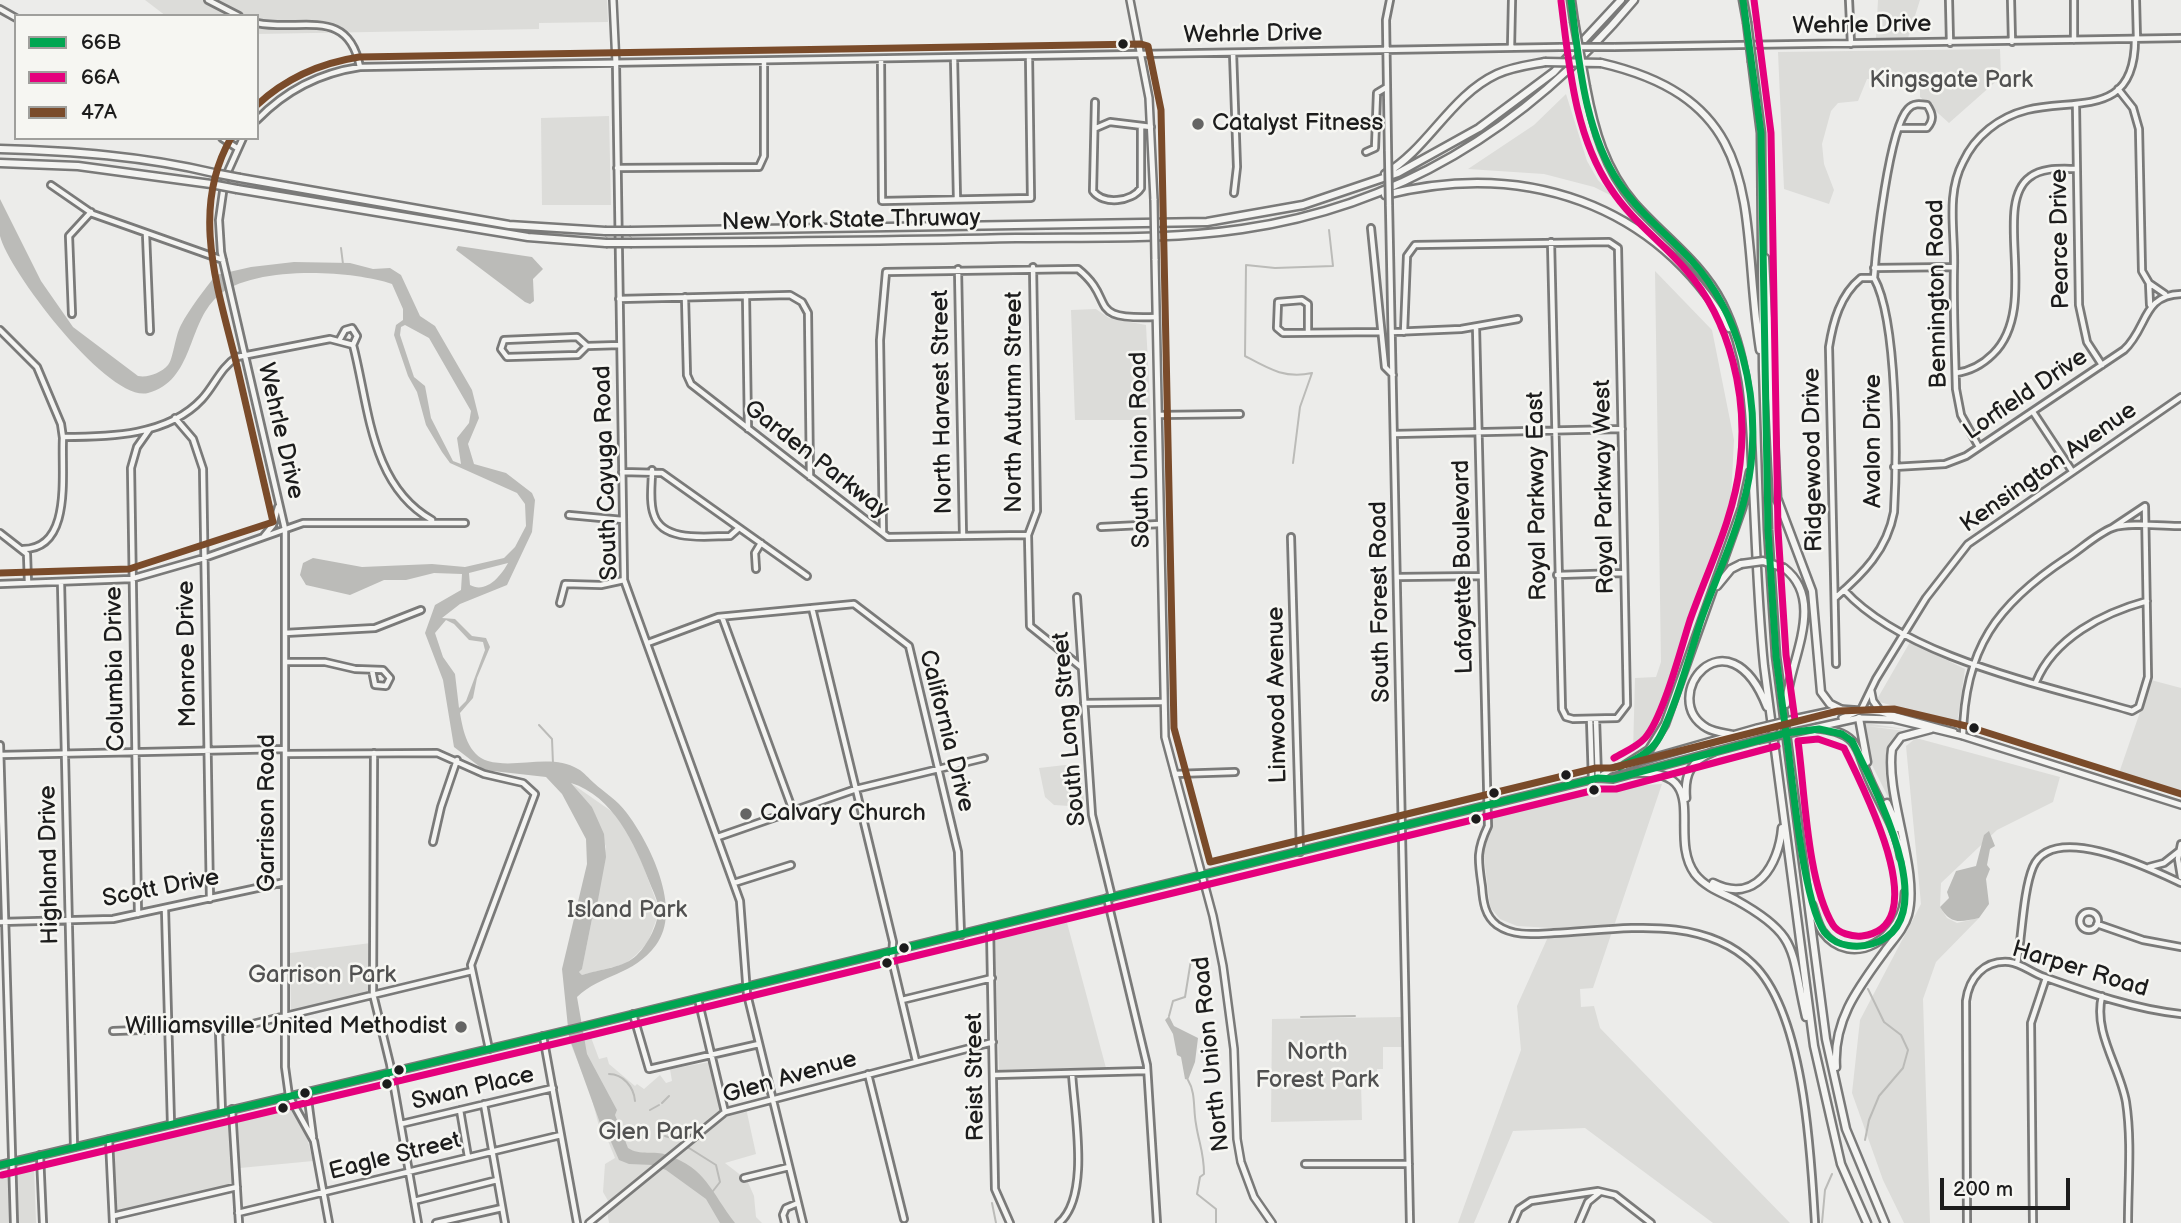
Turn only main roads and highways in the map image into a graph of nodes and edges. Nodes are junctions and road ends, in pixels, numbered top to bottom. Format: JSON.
{"nodes":[{"id":1,"x":613,"y":0,"type":"edge"},
{"id":2,"x":1130,"y":0,"type":"edge"},
{"id":3,"x":1571,"y":0,"type":"edge"},
{"id":4,"x":1620,"y":0,"type":"edge"},
{"id":5,"x":1633,"y":0,"type":"edge"},
{"id":6,"x":1743,"y":0,"type":"edge"},
{"id":7,"x":616,"y":64,"type":"road end"},
{"id":8,"x":0,"y":149,"type":"edge"},
{"id":9,"x":0,"y":163,"type":"edge"},
{"id":10,"x":1368,"y":184,"type":"junction"},
{"id":11,"x":1354,"y":203,"type":"junction"},
{"id":12,"x":1761,"y":228,"type":"junction"},
{"id":13,"x":1737,"y":342,"type":"junction"},
{"id":14,"x":1763,"y":369,"type":"junction"},
{"id":15,"x":1752,"y":460,"type":"junction"},
{"id":16,"x":1709,"y":599,"type":"junction"},
{"id":17,"x":1871,"y":691,"type":"road end"},
{"id":18,"x":1840,"y":709,"type":"junction"},
{"id":19,"x":1881,"y":712,"type":"junction"},
{"id":20,"x":1894,"y":713,"type":"junction"},
{"id":21,"x":1860,"y":714,"type":"junction"},
{"id":22,"x":1770,"y":715,"type":"junction"},
{"id":23,"x":1785,"y":724,"type":"junction"},
{"id":24,"x":1817,"y":728,"type":"junction"},
{"id":25,"x":1931,"y":729,"type":"junction"},
{"id":26,"x":1733,"y":734,"type":"junction"},
{"id":27,"x":1963,"y":736,"type":"junction"},
{"id":28,"x":1713,"y":752,"type":"junction"},
{"id":29,"x":1860,"y":752,"type":"junction"},
{"id":30,"x":1624,"y":766,"type":"junction"},
{"id":31,"x":1634,"y":774,"type":"junction"},
{"id":32,"x":1595,"y":779,"type":"junction"},
{"id":33,"x":2181,"y":805,"type":"edge"},
{"id":34,"x":1783,"y":816,"type":"junction"},
{"id":35,"x":1903,"y":847,"type":"junction"},
{"id":36,"x":1202,"y":875,"type":"junction"},
{"id":37,"x":1807,"y":888,"type":"junction"},
{"id":38,"x":1814,"y":1046,"type":"junction"},
{"id":39,"x":1837,"y":1090,"type":"junction"},
{"id":40,"x":0,"y":1165,"type":"edge"},
{"id":41,"x":1272,"y":1223,"type":"edge"},
{"id":42,"x":1867,"y":1223,"type":"edge"},
{"id":43,"x":1885,"y":1223,"type":"edge"}],
"edges":[{"from":1,"to":7,"type":"main road"},
{"from":2,"to":36,"type":"main road","name":"South Union Road","bridge":true},
{"from":3,"to":13,"type":"highway","bridge":true},
{"from":4,"to":10,"type":"highway","name":"New York State Thruway"},
{"from":5,"to":11,"type":"highway","name":"New York State Thruway"},
{"from":6,"to":12,"type":"highway","bridge":true},
{"from":8,"to":10,"type":"highway","name":"New York State Thruway","bridge":true},
{"from":9,"to":11,"type":"highway","name":"New York State Thruway","bridge":true},
{"from":10,"to":14,"type":"highway","bridge":true},
{"from":11,"to":13,"type":"highway"},
{"from":12,"to":14,"type":"highway"},
{"from":12,"to":18,"type":"highway"},
{"from":13,"to":15,"type":"highway"},
{"from":14,"to":23,"type":"highway"},
{"from":15,"to":16,"type":"highway"},
{"from":15,"to":22,"type":"highway"},
{"from":16,"to":23,"type":"highway","bridge":true},
{"from":16,"to":30,"type":"highway"},
{"from":17,"to":19,"type":"main road"},
{"from":18,"to":21,"type":"main road"},
{"from":18,"to":26,"type":"main road","bridge":true},
{"from":19,"to":20,"type":"main road"},
{"from":19,"to":21,"type":"main road"},
{"from":20,"to":21,"type":"main road"},
{"from":20,"to":27,"type":"main road"},
{"from":21,"to":24,"type":"main road"},
{"from":21,"to":25,"type":"main road"},
{"from":21,"to":29,"type":"highway"},
{"from":21,"to":35,"type":"highway"},
{"from":22,"to":26,"type":"highway"},
{"from":22,"to":34,"type":"highway"},
{"from":23,"to":37,"type":"highway"},
{"from":24,"to":28,"type":"main road","bridge":true},
{"from":24,"to":29,"type":"highway"},
{"from":25,"to":27,"type":"main road"},
{"from":25,"to":35,"type":"highway"},
{"from":26,"to":30,"type":"main road"},
{"from":27,"to":33,"type":"main road"},
{"from":28,"to":31,"type":"main road"},
{"from":28,"to":34,"type":"highway"},
{"from":29,"to":37,"type":"highway"},
{"from":30,"to":32,"type":"main road"},
{"from":31,"to":32,"type":"main road"},
{"from":31,"to":38,"type":"highway"},
{"from":32,"to":36,"type":"main road"},
{"from":34,"to":38,"type":"highway"},
{"from":35,"to":39,"type":"highway"},
{"from":36,"to":40,"type":"main road"},
{"from":36,"to":41,"type":"main road","name":"North Union Road"},
{"from":37,"to":39,"type":"highway"},
{"from":38,"to":42,"type":"highway"},
{"from":39,"to":43,"type":"highway"}]}
